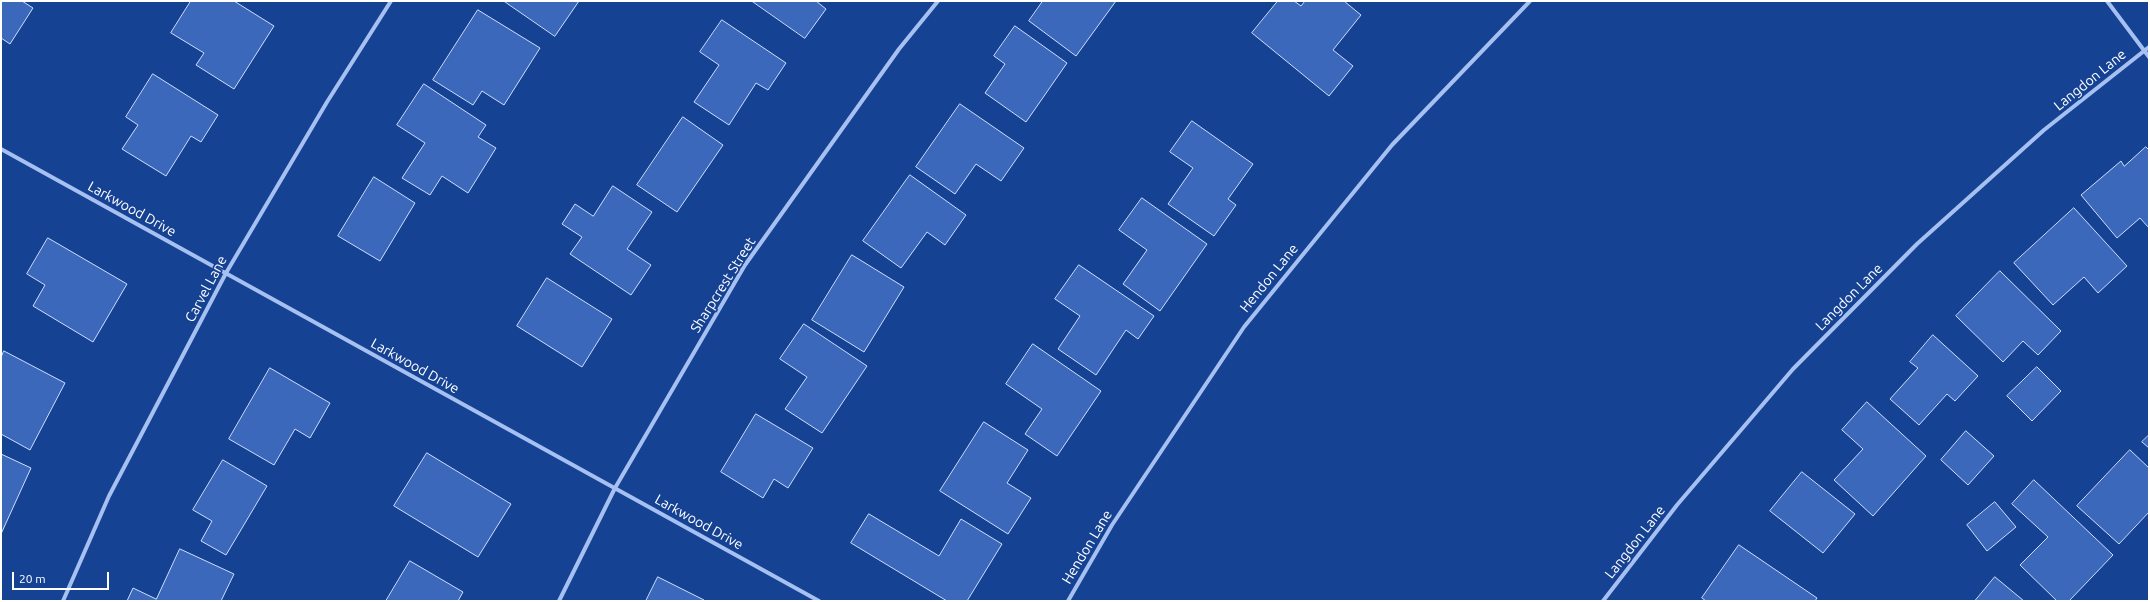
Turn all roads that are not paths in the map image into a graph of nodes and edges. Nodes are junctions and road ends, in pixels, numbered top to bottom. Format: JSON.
{"nodes":[{"id":1,"x":391,"y":1,"type":"edge"},
{"id":2,"x":938,"y":1,"type":"edge"},
{"id":3,"x":1530,"y":1,"type":"edge"},
{"id":4,"x":2107,"y":1,"type":"edge"},
{"id":5,"x":2149,"y":47,"type":"edge"},
{"id":6,"x":2144,"y":51,"type":"junction"},
{"id":7,"x":2149,"y":57,"type":"edge"},
{"id":8,"x":1,"y":149,"type":"edge"},
{"id":9,"x":226,"y":274,"type":"junction"},
{"id":10,"x":615,"y":488,"type":"junction"},
{"id":11,"x":63,"y":601,"type":"edge"},
{"id":12,"x":559,"y":601,"type":"edge"},
{"id":13,"x":819,"y":601,"type":"edge"},
{"id":14,"x":1068,"y":601,"type":"edge"},
{"id":15,"x":1603,"y":601,"type":"edge"}],
"edges":[{"from":1,"to":9,"type":"street","name":"Carvel Lane"},
{"from":2,"to":10,"type":"street","name":"Sharpcrest Street"},
{"from":3,"to":14,"type":"street","name":"Hendon Lane"},
{"from":4,"to":6,"type":"street"},
{"from":5,"to":6,"type":"street","name":"Langdon Lane"},
{"from":6,"to":7,"type":"street"},
{"from":6,"to":15,"type":"street","name":"Langdon Lane"},
{"from":8,"to":9,"type":"street","name":"Larkwood Drive"},
{"from":9,"to":10,"type":"street","name":"Larkwood Drive"},
{"from":9,"to":11,"type":"street","name":"Carvel Lane"},
{"from":10,"to":12,"type":"street","name":"Sharpcrest Street"},
{"from":10,"to":13,"type":"street","name":"Larkwood Drive"}]}
